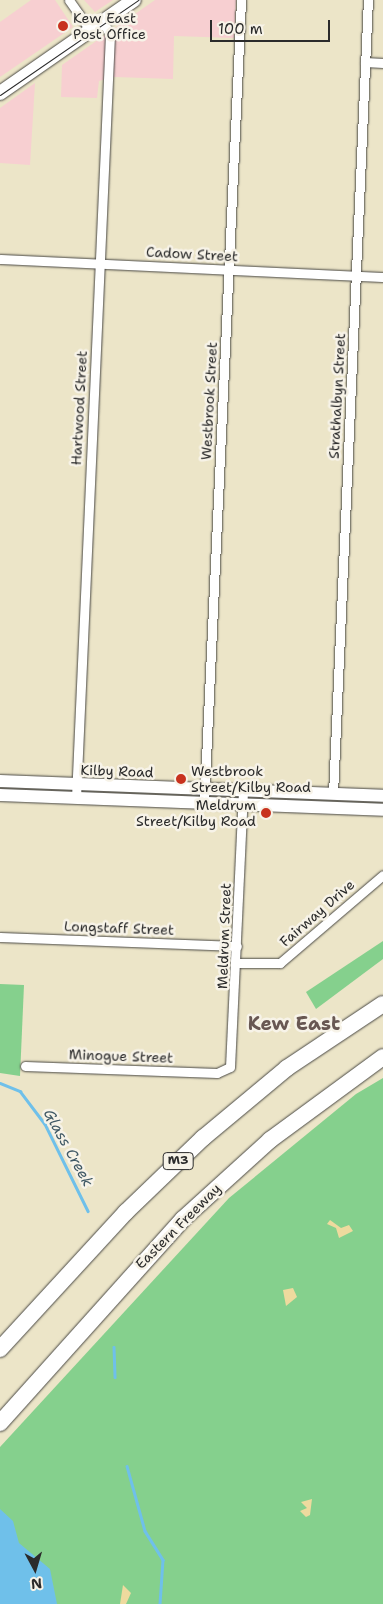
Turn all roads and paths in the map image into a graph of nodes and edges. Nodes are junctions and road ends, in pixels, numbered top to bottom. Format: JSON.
{"nodes":[{"id":1,"x":70,"y":0,"type":"edge"},
{"id":2,"x":134,"y":0,"type":"edge"},
{"id":3,"x":240,"y":0,"type":"edge"},
{"id":4,"x":368,"y":0,"type":"edge"},
{"id":5,"x":103,"y":21,"type":"junction"},
{"id":6,"x":90,"y":30,"type":"junction"},
{"id":7,"x":365,"y":62,"type":"junction"},
{"id":8,"x":383,"y":63,"type":"edge"},
{"id":9,"x":0,"y":93,"type":"edge"},
{"id":10,"x":0,"y":259,"type":"edge"},
{"id":11,"x":99,"y":264,"type":"junction"},
{"id":12,"x":228,"y":270,"type":"junction"},
{"id":13,"x":356,"y":276,"type":"junction"},
{"id":14,"x":383,"y":277,"type":"edge"},
{"id":15,"x":0,"y":781,"type":"edge"},
{"id":16,"x":76,"y":784,"type":"junction"},
{"id":17,"x":204,"y":789,"type":"junction"},
{"id":18,"x":243,"y":790,"type":"junction"},
{"id":19,"x":332,"y":794,"type":"junction"},
{"id":20,"x":0,"y":795,"type":"edge"},
{"id":21,"x":383,"y":796,"type":"edge"},
{"id":22,"x":76,"y":798,"type":"junction"},
{"id":23,"x":204,"y":803,"type":"junction"},
{"id":24,"x":244,"y":804,"type":"junction"},
{"id":25,"x":383,"y":810,"type":"edge"},
{"id":26,"x":383,"y":875,"type":"edge"},
{"id":27,"x":0,"y":937,"type":"edge"},
{"id":28,"x":237,"y":946,"type":"junction"},
{"id":29,"x":236,"y":963,"type":"junction"},
{"id":30,"x":383,"y":1004,"type":"edge"},
{"id":31,"x":383,"y":1057,"type":"edge"},
{"id":32,"x":25,"y":1066,"type":"dead end"},
{"id":33,"x":217,"y":1073,"type":"joint"},
{"id":34,"x":0,"y":1349,"type":"edge"},
{"id":35,"x":0,"y":1424,"type":"edge"}],
"edges":[{"from":1,"to":6,"type":"street"},
{"from":2,"to":5,"type":"main road"},
{"from":3,"to":12,"type":"street","name":"Westbrook Street"},
{"from":4,"to":7,"type":"street","name":"Strathalbyn Street"},
{"from":5,"to":6,"type":"main road"},
{"from":5,"to":11,"type":"street","name":"Hartwood Street"},
{"from":6,"to":9,"type":"main road"},
{"from":7,"to":8,"type":"street"},
{"from":7,"to":13,"type":"street","name":"Strathalbyn Street"},
{"from":10,"to":11,"type":"street","name":"Cadow Street"},
{"from":11,"to":12,"type":"street","name":"Cadow Street"},
{"from":11,"to":16,"type":"street","name":"Hartwood Street"},
{"from":12,"to":13,"type":"street","name":"Cadow Street"},
{"from":12,"to":17,"type":"street","name":"Westbrook Street"},
{"from":13,"to":14,"type":"street","name":"Cadow Street"},
{"from":13,"to":19,"type":"street","name":"Strathalbyn Street"},
{"from":15,"to":16,"type":"street","name":"Kilby Road"},
{"from":16,"to":17,"type":"street","name":"Kilby Road"},
{"from":16,"to":22,"type":"street","name":"Hartwood Street"},
{"from":17,"to":18,"type":"street","name":"Kilby Road"},
{"from":17,"to":23,"type":"street","name":"Westbrook Street"},
{"from":18,"to":19,"type":"street","name":"Kilby Road"},
{"from":18,"to":24,"type":"street","name":"Meldrum Street"},
{"from":19,"to":21,"type":"street","name":"Kilby Road"},
{"from":20,"to":22,"type":"street","name":"Kilby Road"},
{"from":22,"to":23,"type":"street","name":"Kilby Road"},
{"from":23,"to":24,"type":"street","name":"Kilby Road"},
{"from":24,"to":25,"type":"street","name":"Kilby Road"},
{"from":24,"to":28,"type":"street","name":"Meldrum Street"},
{"from":26,"to":29,"type":"street","name":"Fairway Drive"},
{"from":27,"to":28,"type":"street","name":"Longstaff Street"},
{"from":28,"to":29,"type":"street","name":"Meldrum Street"},
{"from":29,"to":33,"type":"street","name":"Meldrum Street"},
{"from":30,"to":34,"type":"highway","number":"M3"},
{"from":31,"to":35,"type":"highway","name":"Eastern Freeway"},
{"from":32,"to":33,"type":"street","name":"Minogue Street"}]}
